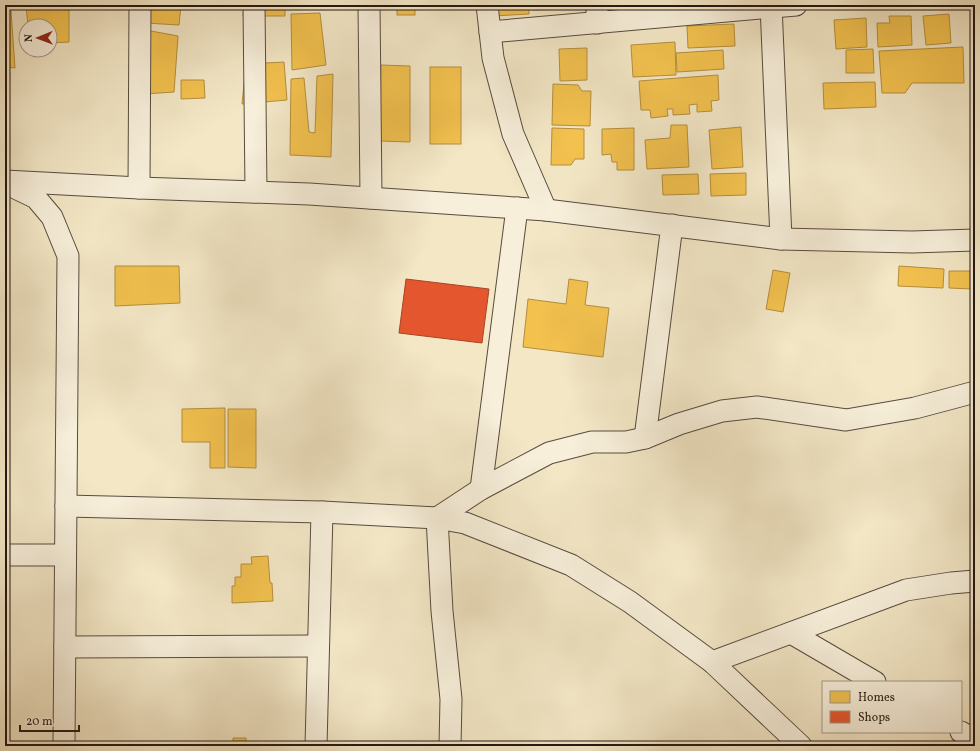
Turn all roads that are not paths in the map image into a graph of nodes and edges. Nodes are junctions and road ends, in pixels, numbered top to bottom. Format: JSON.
{"nodes":[{"id":1,"x":140,"y":5,"type":"edge"},
{"id":2,"x":254,"y":5,"type":"edge"},
{"id":3,"x":369,"y":5,"type":"edge"},
{"id":4,"x":487,"y":5,"type":"edge"},
{"id":5,"x":796,"y":5,"type":"edge"},
{"id":6,"x":771,"y":6,"type":"edge"},
{"id":7,"x":597,"y":14,"type":"edge"},
{"id":8,"x":490,"y":32,"type":"junction"},
{"id":9,"x":5,"y":182,"type":"edge"},
{"id":10,"x":139,"y":188,"type":"junction"},
{"id":11,"x":256,"y":192,"type":"junction"},
{"id":12,"x":371,"y":198,"type":"junction"},
{"id":13,"x":518,"y":208,"type":"junction"},
{"id":14,"x":546,"y":210,"type":"junction"},
{"id":15,"x":672,"y":226,"type":"junction"},
{"id":16,"x":781,"y":239,"type":"junction"},
{"id":17,"x":975,"y":240,"type":"edge"},
{"id":18,"x":975,"y":392,"type":"edge"},
{"id":19,"x":645,"y":438,"type":"junction"},
{"id":20,"x":481,"y":489,"type":"junction"},
{"id":21,"x":66,"y":506,"type":"junction"},
{"id":22,"x":322,"y":512,"type":"junction"},
{"id":23,"x":437,"y":518,"type":"junction"},
{"id":24,"x":5,"y":555,"type":"edge"},
{"id":25,"x":65,"y":555,"type":"junction"},
{"id":26,"x":975,"y":581,"type":"edge"},
{"id":27,"x":791,"y":633,"type":"junction"},
{"id":28,"x":318,"y":646,"type":"junction"},
{"id":29,"x":65,"y":647,"type":"junction"},
{"id":30,"x":712,"y":662,"type":"junction"},
{"id":31,"x":874,"y":681,"type":"edge"},
{"id":32,"x":962,"y":733,"type":"edge"},
{"id":33,"x":975,"y":740,"type":"edge"},
{"id":34,"x":64,"y":746,"type":"edge"},
{"id":35,"x":316,"y":746,"type":"edge"},
{"id":36,"x":450,"y":746,"type":"edge"},
{"id":37,"x":802,"y":746,"type":"edge"}],
"edges":[{"from":1,"to":10,"type":"street"},
{"from":2,"to":11,"type":"street"},
{"from":3,"to":12,"type":"street"},
{"from":4,"to":8,"type":"street"},
{"from":5,"to":6,"type":"street"},
{"from":6,"to":7,"type":"street"},
{"from":6,"to":16,"type":"street"},
{"from":7,"to":8,"type":"street"},
{"from":8,"to":14,"type":"street"},
{"from":9,"to":10,"type":"street"},
{"from":9,"to":21,"type":"street"},
{"from":10,"to":11,"type":"street"},
{"from":11,"to":12,"type":"street"},
{"from":12,"to":13,"type":"street"},
{"from":13,"to":14,"type":"street"},
{"from":13,"to":20,"type":"street"},
{"from":14,"to":15,"type":"street"},
{"from":15,"to":16,"type":"street"},
{"from":15,"to":19,"type":"street"},
{"from":16,"to":17,"type":"street"},
{"from":18,"to":19,"type":"street"},
{"from":19,"to":20,"type":"street"},
{"from":20,"to":23,"type":"street"},
{"from":21,"to":22,"type":"street"},
{"from":21,"to":25,"type":"street"},
{"from":22,"to":23,"type":"street"},
{"from":22,"to":28,"type":"street"},
{"from":23,"to":30,"type":"street"},
{"from":23,"to":36,"type":"street"},
{"from":24,"to":25,"type":"street"},
{"from":25,"to":29,"type":"street"},
{"from":26,"to":27,"type":"street"},
{"from":27,"to":30,"type":"street"},
{"from":27,"to":31,"type":"street"},
{"from":28,"to":29,"type":"street"},
{"from":28,"to":35,"type":"street"},
{"from":29,"to":34,"type":"street"},
{"from":30,"to":37,"type":"street"},
{"from":32,"to":33,"type":"street"}]}
